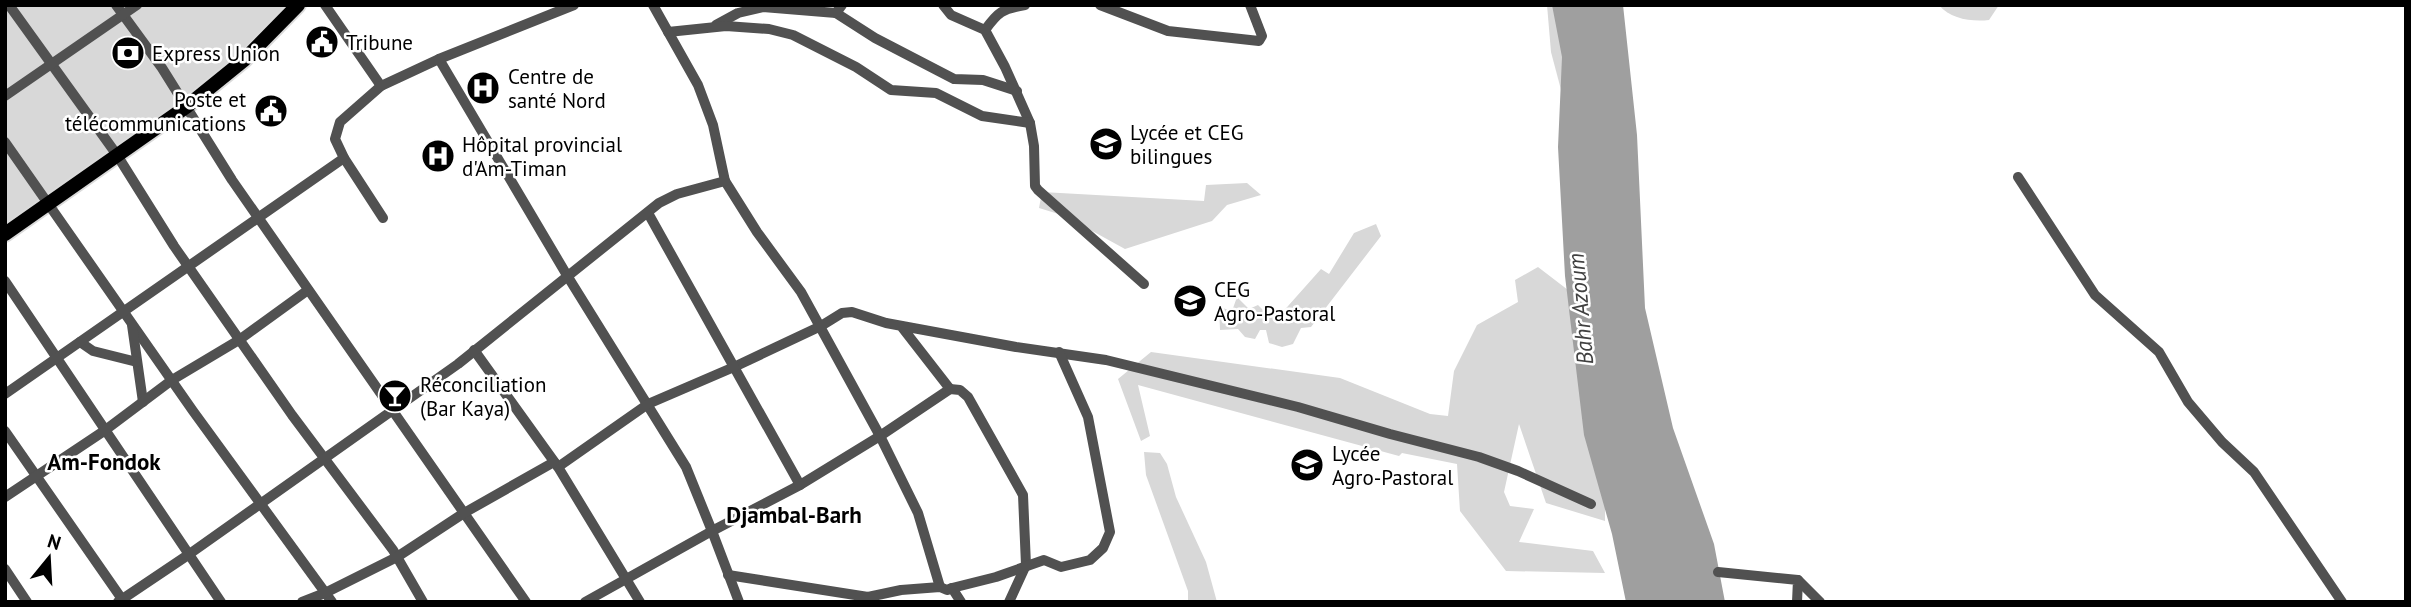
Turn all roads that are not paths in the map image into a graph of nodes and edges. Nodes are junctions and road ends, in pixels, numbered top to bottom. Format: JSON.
{"nodes":[{"id":1,"x":9,"y":5,"type":"edge"},
{"id":2,"x":116,"y":5,"type":"edge"},
{"id":3,"x":137,"y":5,"type":"edge"},
{"id":4,"x":298,"y":5,"type":"edge"},
{"id":5,"x":325,"y":5,"type":"edge"},
{"id":6,"x":574,"y":5,"type":"edge"},
{"id":7,"x":653,"y":5,"type":"edge"},
{"id":8,"x":943,"y":5,"type":"edge"},
{"id":9,"x":1025,"y":5,"type":"edge"},
{"id":10,"x":1100,"y":5,"type":"edge"},
{"id":11,"x":1250,"y":5,"type":"edge"},
{"id":12,"x":839,"y":9,"type":"edge"},
{"id":13,"x":123,"y":15,"type":"junction"},
{"id":14,"x":711,"y":27,"type":"junction"},
{"id":15,"x":985,"y":30,"type":"junction"},
{"id":16,"x":668,"y":32,"type":"junction"},
{"id":17,"x":439,"y":60,"type":"junction"},
{"id":18,"x":50,"y":65,"type":"junction"},
{"id":19,"x":381,"y":86,"type":"junction"},
{"id":20,"x":1017,"y":91,"type":"junction"},
{"id":21,"x":5,"y":96,"type":"edge"},
{"id":22,"x":186,"y":107,"type":"junction"},
{"id":23,"x":1030,"y":123,"type":"junction"},
{"id":24,"x":5,"y":142,"type":"edge"},
{"id":25,"x":117,"y":155,"type":"junction"},
{"id":26,"x":344,"y":158,"type":"junction"},
{"id":27,"x":2018,"y":177,"type":"dead end"},
{"id":28,"x":724,"y":181,"type":"junction"},
{"id":29,"x":50,"y":203,"type":"junction"},
{"id":30,"x":648,"y":212,"type":"junction"},
{"id":31,"x":258,"y":218,"type":"junction"},
{"id":32,"x":383,"y":218,"type":"dead end"},
{"id":33,"x":5,"y":234,"type":"edge"},
{"id":34,"x":188,"y":267,"type":"junction"},
{"id":35,"x":568,"y":277,"type":"junction"},
{"id":36,"x":5,"y":281,"type":"edge"},
{"id":37,"x":1144,"y":284,"type":"dead end"},
{"id":38,"x":308,"y":290,"type":"junction"},
{"id":39,"x":123,"y":311,"type":"junction"},
{"id":40,"x":131,"y":323,"type":"junction"},
{"id":41,"x":821,"y":326,"type":"junction"},
{"id":42,"x":901,"y":326,"type":"junction"},
{"id":43,"x":239,"y":340,"type":"junction"},
{"id":44,"x":80,"y":342,"type":"junction"},
{"id":45,"x":474,"y":350,"type":"junction"},
{"id":46,"x":1059,"y":352,"type":"junction"},
{"id":47,"x":57,"y":359,"type":"junction"},
{"id":48,"x":137,"y":362,"type":"junction"},
{"id":49,"x":734,"y":367,"type":"junction"},
{"id":50,"x":172,"y":380,"type":"junction"},
{"id":51,"x":950,"y":388,"type":"junction"},
{"id":52,"x":5,"y":394,"type":"edge"},
{"id":53,"x":142,"y":402,"type":"junction"},
{"id":54,"x":648,"y":404,"type":"junction"},
{"id":55,"x":391,"y":410,"type":"junction"},
{"id":56,"x":104,"y":430,"type":"junction"},
{"id":57,"x":5,"y":431,"type":"edge"},
{"id":58,"x":880,"y":436,"type":"junction"},
{"id":59,"x":324,"y":458,"type":"junction"},
{"id":60,"x":556,"y":464,"type":"junction"},
{"id":61,"x":38,"y":476,"type":"junction"},
{"id":62,"x":800,"y":485,"type":"junction"},
{"id":63,"x":5,"y":497,"type":"edge"},
{"id":64,"x":261,"y":503,"type":"junction"},
{"id":65,"x":1591,"y":504,"type":"dead end"},
{"id":66,"x":464,"y":513,"type":"junction"},
{"id":67,"x":712,"y":531,"type":"junction"},
{"id":68,"x":188,"y":555,"type":"junction"},
{"id":69,"x":397,"y":557,"type":"junction"},
{"id":70,"x":1026,"y":565,"type":"junction"},
{"id":71,"x":5,"y":569,"type":"edge"},
{"id":72,"x":1718,"y":572,"type":"dead end"},
{"id":73,"x":729,"y":575,"type":"junction"},
{"id":74,"x":627,"y":580,"type":"junction"},
{"id":75,"x":1798,"y":580,"type":"junction"},
{"id":76,"x":940,"y":587,"type":"junction"},
{"id":77,"x":952,"y":588,"type":"junction"},
{"id":78,"x":329,"y":597,"type":"edge"},
{"id":79,"x":854,"y":598,"type":"edge"},
{"id":80,"x":121,"y":601,"type":"edge"},
{"id":81,"x":27,"y":602,"type":"edge"},
{"id":82,"x":221,"y":602,"type":"edge"},
{"id":83,"x":302,"y":602,"type":"edge"},
{"id":84,"x":422,"y":602,"type":"edge"},
{"id":85,"x":526,"y":602,"type":"edge"},
{"id":86,"x":585,"y":602,"type":"edge"},
{"id":87,"x":640,"y":602,"type":"edge"},
{"id":88,"x":739,"y":602,"type":"edge"},
{"id":89,"x":961,"y":602,"type":"edge"},
{"id":90,"x":1009,"y":602,"type":"edge"},
{"id":91,"x":1797,"y":602,"type":"edge"},
{"id":92,"x":1820,"y":602,"type":"edge"},
{"id":93,"x":2342,"y":602,"type":"edge"}],
"edges":[{"from":1,"to":18,"type":"street"},
{"from":2,"to":13,"type":"street"},
{"from":3,"to":13,"type":"street"},
{"from":4,"to":22,"type":"main road"},
{"from":5,"to":19,"type":"street"},
{"from":6,"to":17,"type":"street"},
{"from":7,"to":16,"type":"street"},
{"from":8,"to":15,"type":"street"},
{"from":9,"to":15,"type":"street"},
{"from":10,"to":11,"type":"street"},
{"from":12,"to":14,"type":"street"},
{"from":12,"to":20,"type":"street"},
{"from":13,"to":18,"type":"street"},
{"from":13,"to":22,"type":"street"},
{"from":14,"to":16,"type":"street"},
{"from":14,"to":23,"type":"street"},
{"from":15,"to":20,"type":"street"},
{"from":16,"to":28,"type":"street"},
{"from":17,"to":19,"type":"street"},
{"from":17,"to":35,"type":"street"},
{"from":18,"to":21,"type":"street"},
{"from":18,"to":25,"type":"street"},
{"from":19,"to":26,"type":"street"},
{"from":20,"to":23,"type":"street"},
{"from":22,"to":25,"type":"main road"},
{"from":22,"to":31,"type":"street"},
{"from":23,"to":37,"type":"street"},
{"from":24,"to":29,"type":"street"},
{"from":25,"to":29,"type":"main road"},
{"from":25,"to":34,"type":"street"},
{"from":26,"to":31,"type":"street"},
{"from":26,"to":32,"type":"street"},
{"from":27,"to":93,"type":"street"},
{"from":28,"to":30,"type":"street"},
{"from":28,"to":41,"type":"street"},
{"from":29,"to":33,"type":"main road"},
{"from":29,"to":39,"type":"street"},
{"from":30,"to":35,"type":"street"},
{"from":30,"to":49,"type":"street"},
{"from":31,"to":34,"type":"street"},
{"from":31,"to":38,"type":"street"},
{"from":34,"to":39,"type":"street"},
{"from":34,"to":43,"type":"street"},
{"from":35,"to":45,"type":"street"},
{"from":35,"to":54,"type":"street"},
{"from":36,"to":47,"type":"street"},
{"from":38,"to":43,"type":"street"},
{"from":38,"to":55,"type":"street"},
{"from":39,"to":40,"type":"street"},
{"from":39,"to":44,"type":"street"},
{"from":40,"to":48,"type":"street"},
{"from":40,"to":50,"type":"street"},
{"from":41,"to":42,"type":"street"},
{"from":41,"to":49,"type":"street"},
{"from":41,"to":58,"type":"street"},
{"from":42,"to":46,"type":"street"},
{"from":42,"to":51,"type":"street"},
{"from":43,"to":50,"type":"street"},
{"from":43,"to":59,"type":"street"},
{"from":44,"to":47,"type":"street"},
{"from":44,"to":48,"type":"street"},
{"from":45,"to":55,"type":"street"},
{"from":45,"to":60,"type":"street"},
{"from":46,"to":65,"type":"street"},
{"from":46,"to":70,"type":"street"},
{"from":47,"to":52,"type":"street"},
{"from":47,"to":56,"type":"street"},
{"from":48,"to":53,"type":"street"},
{"from":49,"to":54,"type":"street"},
{"from":49,"to":62,"type":"street"},
{"from":50,"to":53,"type":"street"},
{"from":50,"to":64,"type":"street"},
{"from":51,"to":58,"type":"street"},
{"from":51,"to":70,"type":"street"},
{"from":53,"to":56,"type":"street"},
{"from":54,"to":60,"type":"street"},
{"from":54,"to":67,"type":"street"},
{"from":55,"to":59,"type":"street"},
{"from":55,"to":66,"type":"street"},
{"from":56,"to":61,"type":"street"},
{"from":56,"to":68,"type":"street"},
{"from":57,"to":61,"type":"street"},
{"from":58,"to":62,"type":"street"},
{"from":58,"to":76,"type":"street"},
{"from":59,"to":64,"type":"street"},
{"from":59,"to":69,"type":"street"},
{"from":60,"to":66,"type":"street"},
{"from":60,"to":74,"type":"street"},
{"from":61,"to":63,"type":"street"},
{"from":61,"to":80,"type":"street"},
{"from":62,"to":67,"type":"street"},
{"from":64,"to":68,"type":"street"},
{"from":64,"to":78,"type":"street"},
{"from":66,"to":69,"type":"street"},
{"from":66,"to":85,"type":"street"},
{"from":67,"to":73,"type":"street"},
{"from":67,"to":74,"type":"street"},
{"from":68,"to":80,"type":"street"},
{"from":68,"to":82,"type":"street"},
{"from":69,"to":78,"type":"street"},
{"from":69,"to":84,"type":"street"},
{"from":70,"to":77,"type":"street"},
{"from":70,"to":90,"type":"street"},
{"from":71,"to":81,"type":"street"},
{"from":72,"to":75,"type":"street"},
{"from":73,"to":79,"type":"street"},
{"from":73,"to":88,"type":"street"},
{"from":74,"to":86,"type":"street"},
{"from":74,"to":87,"type":"street"},
{"from":75,"to":91,"type":"street"},
{"from":75,"to":92,"type":"street"},
{"from":76,"to":77,"type":"street"},
{"from":76,"to":79,"type":"street"},
{"from":77,"to":89,"type":"street"},
{"from":78,"to":83,"type":"street"}]}
